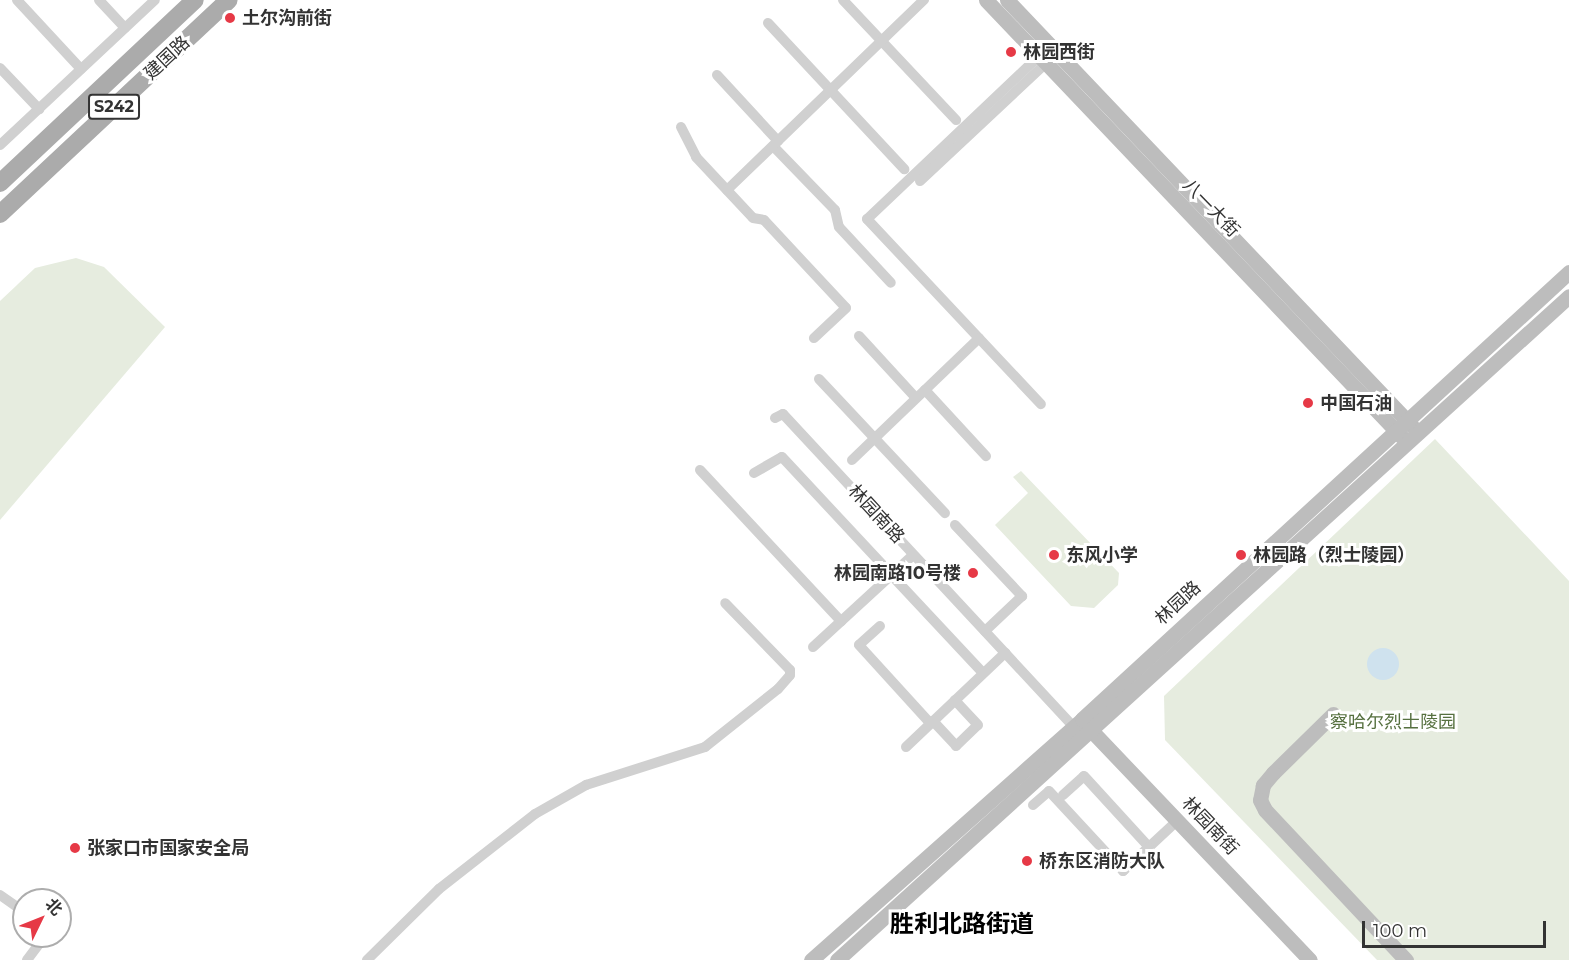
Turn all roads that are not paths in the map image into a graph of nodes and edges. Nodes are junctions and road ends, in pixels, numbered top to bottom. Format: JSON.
{"nodes":[{"id":1,"x":17,"y":0,"type":"edge"},
{"id":2,"x":99,"y":0,"type":"edge"},
{"id":3,"x":155,"y":0,"type":"edge"},
{"id":4,"x":195,"y":0,"type":"edge"},
{"id":5,"x":229,"y":0,"type":"edge"},
{"id":6,"x":843,"y":0,"type":"edge"},
{"id":7,"x":924,"y":0,"type":"edge"},
{"id":8,"x":986,"y":0,"type":"edge"},
{"id":9,"x":1007,"y":0,"type":"edge"},
{"id":10,"x":768,"y":23,"type":"dead end"},
{"id":11,"x":125,"y":28,"type":"junction"},
{"id":12,"x":881,"y":41,"type":"junction"},
{"id":13,"x":1042,"y":59,"type":"junction"},
{"id":14,"x":0,"y":68,"type":"edge"},
{"id":15,"x":81,"y":69,"type":"junction"},
{"id":16,"x":717,"y":75,"type":"dead end"},
{"id":17,"x":830,"y":90,"type":"junction"},
{"id":18,"x":39,"y":109,"type":"junction"},
{"id":19,"x":956,"y":120,"type":"dead end"},
{"id":20,"x":681,"y":128,"type":"dead end"},
{"id":21,"x":775,"y":143,"type":"junction"},
{"id":22,"x":0,"y":146,"type":"edge"},
{"id":23,"x":904,"y":169,"type":"dead end"},
{"id":24,"x":920,"y":180,"type":"dead end"},
{"id":25,"x":0,"y":183,"type":"edge"},
{"id":26,"x":727,"y":190,"type":"junction"},
{"id":27,"x":0,"y":214,"type":"edge"},
{"id":28,"x":1569,"y":273,"type":"edge"},
{"id":29,"x":891,"y":283,"type":"dead end"},
{"id":30,"x":1569,"y":296,"type":"edge"},
{"id":31,"x":859,"y":336,"type":"dead end"},
{"id":32,"x":814,"y":338,"type":"dead end"},
{"id":33,"x":979,"y":338,"type":"junction"},
{"id":34,"x":819,"y":379,"type":"dead end"},
{"id":35,"x":921,"y":394,"type":"junction"},
{"id":36,"x":1041,"y":404,"type":"dead end"},
{"id":37,"x":775,"y":418,"type":"dead end"},
{"id":38,"x":1401,"y":425,"type":"junction"},
{"id":39,"x":875,"y":438,"type":"junction"},
{"id":40,"x":1413,"y":438,"type":"junction"},
{"id":41,"x":986,"y":456,"type":"dead end"},
{"id":42,"x":852,"y":460,"type":"dead end"},
{"id":43,"x":700,"y":470,"type":"dead end"},
{"id":44,"x":754,"y":473,"type":"dead end"},
{"id":45,"x":945,"y":513,"type":"dead end"},
{"id":46,"x":955,"y":525,"type":"dead end"},
{"id":47,"x":913,"y":555,"type":"junction"},
{"id":48,"x":894,"y":577,"type":"junction"},
{"id":49,"x":725,"y":603,"type":"dead end"},
{"id":50,"x":841,"y":621,"type":"junction"},
{"id":51,"x":880,"y":626,"type":"dead end"},
{"id":52,"x":985,"y":631,"type":"junction"},
{"id":53,"x":813,"y":647,"type":"dead end"},
{"id":54,"x":1005,"y":653,"type":"junction"},
{"id":55,"x":983,"y":674,"type":"junction"},
{"id":56,"x":955,"y":700,"type":"junction"},
{"id":57,"x":1333,"y":714,"type":"dead end"},
{"id":58,"x":932,"y":722,"type":"junction"},
{"id":59,"x":1077,"y":723,"type":"junction"},
{"id":60,"x":1093,"y":732,"type":"junction"},
{"id":61,"x":906,"y":747,"type":"dead end"},
{"id":62,"x":1063,"y":795,"type":"dead end"},
{"id":63,"x":1033,"y":805,"type":"dead end"},
{"id":64,"x":1177,"y":821,"type":"junction"},
{"id":65,"x":1149,"y":847,"type":"junction"},
{"id":66,"x":367,"y":960,"type":"edge"},
{"id":67,"x":811,"y":960,"type":"edge"},
{"id":68,"x":837,"y":960,"type":"edge"},
{"id":69,"x":1310,"y":960,"type":"edge"},
{"id":70,"x":1406,"y":960,"type":"edge"}],
"edges":[{"from":1,"to":15,"type":"street"},
{"from":2,"to":11,"type":"street"},
{"from":3,"to":11,"type":"street"},
{"from":4,"to":25,"type":"main road","name":"建国路","number":"S242"},
{"from":5,"to":27,"type":"main road","name":"建国路","number":"S242"},
{"from":6,"to":12,"type":"street"},
{"from":7,"to":12,"type":"street"},
{"from":8,"to":13,"type":"main road","name":"八一大街"},
{"from":9,"to":38,"type":"main road","name":"八一大街"},
{"from":10,"to":17,"type":"street"},
{"from":11,"to":15,"type":"street"},
{"from":12,"to":17,"type":"street"},
{"from":12,"to":19,"type":"street"},
{"from":13,"to":24,"type":"street"},
{"from":13,"to":33,"type":"street"},
{"from":13,"to":38,"type":"main road","name":"八一大街"},
{"from":14,"to":18,"type":"street"},
{"from":15,"to":18,"type":"street"},
{"from":16,"to":21,"type":"street"},
{"from":17,"to":21,"type":"street"},
{"from":17,"to":23,"type":"street"},
{"from":18,"to":22,"type":"street"},
{"from":20,"to":26,"type":"street"},
{"from":21,"to":26,"type":"street"},
{"from":21,"to":29,"type":"street"},
{"from":26,"to":32,"type":"street"},
{"from":28,"to":38,"type":"main road","name":"林园路"},
{"from":30,"to":40,"type":"main road","name":"林园路"},
{"from":31,"to":35,"type":"street"},
{"from":33,"to":35,"type":"street"},
{"from":33,"to":36,"type":"street"},
{"from":34,"to":39,"type":"street"},
{"from":35,"to":39,"type":"street"},
{"from":35,"to":41,"type":"street"},
{"from":37,"to":47,"type":"street","name":"林园南路"},
{"from":38,"to":40,"type":"main road","name":"八一大街"},
{"from":38,"to":59,"type":"main road","name":"林园路"},
{"from":39,"to":42,"type":"street"},
{"from":39,"to":45,"type":"street"},
{"from":40,"to":60,"type":"main road","name":"林园路"},
{"from":43,"to":50,"type":"street"},
{"from":44,"to":48,"type":"street"},
{"from":46,"to":52,"type":"street"},
{"from":47,"to":48,"type":"street"},
{"from":47,"to":52,"type":"street","name":"林园南路"},
{"from":48,"to":50,"type":"street"},
{"from":48,"to":55,"type":"street"},
{"from":49,"to":66,"type":"street"},
{"from":50,"to":53,"type":"street"},
{"from":51,"to":58,"type":"street"},
{"from":52,"to":54,"type":"street","name":"林园南路"},
{"from":54,"to":55,"type":"street"},
{"from":54,"to":59,"type":"street","name":"林园南路"},
{"from":55,"to":56,"type":"street"},
{"from":56,"to":58,"type":"street"},
{"from":56,"to":58,"type":"street"},
{"from":57,"to":70,"type":"main road"},
{"from":58,"to":61,"type":"street"},
{"from":59,"to":60,"type":"main road","name":"林园南街"},
{"from":59,"to":67,"type":"main road","name":"林园路"},
{"from":60,"to":64,"type":"main road","name":"林园南街"},
{"from":60,"to":68,"type":"main road","name":"林园路"},
{"from":62,"to":65,"type":"street"},
{"from":63,"to":65,"type":"street"},
{"from":64,"to":65,"type":"street"},
{"from":64,"to":69,"type":"main road","name":"林园南街"}]}
